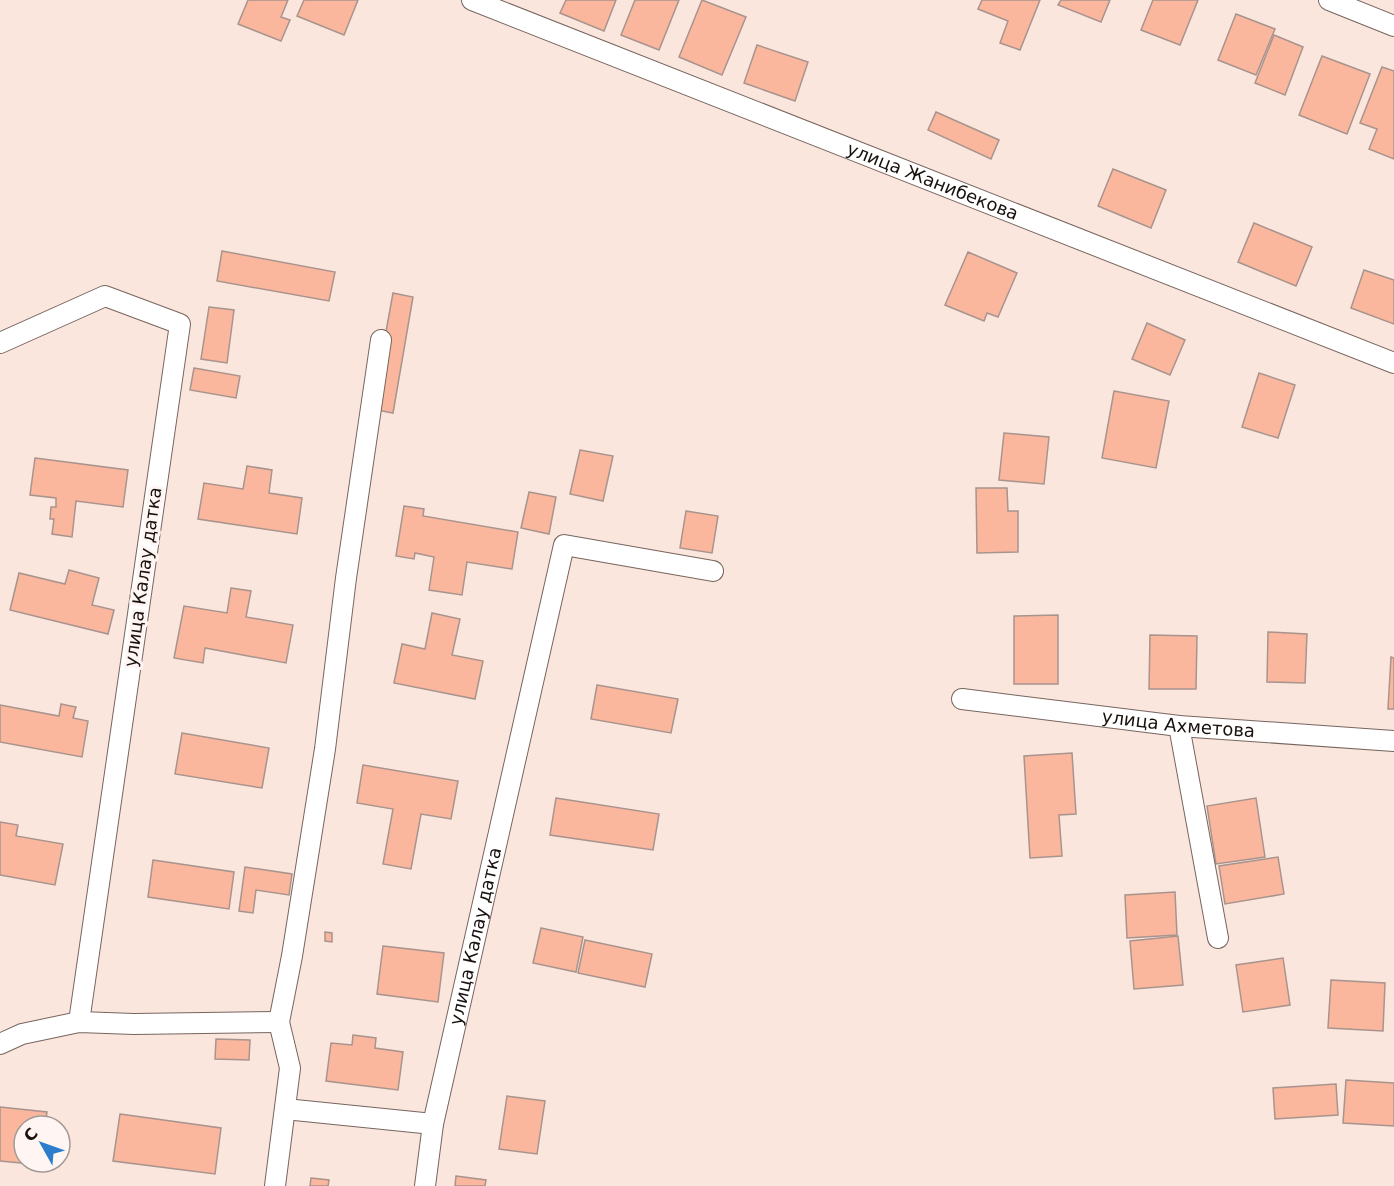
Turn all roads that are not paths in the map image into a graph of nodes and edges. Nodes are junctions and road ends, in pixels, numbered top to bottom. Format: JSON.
{"nodes":[{"id":1,"x":472,"y":0,"type":"edge"},
{"id":2,"x":1329,"y":0,"type":"edge"},
{"id":3,"x":1394,"y":26,"type":"edge"},
{"id":4,"x":381,"y":340,"type":"dead end"},
{"id":5,"x":0,"y":343,"type":"edge"},
{"id":6,"x":1394,"y":363,"type":"edge"},
{"id":7,"x":713,"y":571,"type":"dead end"},
{"id":8,"x":962,"y":699,"type":"dead end"},
{"id":9,"x":1179,"y":726,"type":"junction"},
{"id":10,"x":1394,"y":741,"type":"edge"},
{"id":11,"x":1218,"y":938,"type":"dead end"},
{"id":12,"x":80,"y":1022,"type":"junction"},
{"id":13,"x":279,"y":1022,"type":"junction"},
{"id":14,"x":0,"y":1044,"type":"edge"},
{"id":15,"x":285,"y":1109,"type":"junction"},
{"id":16,"x":433,"y":1124,"type":"junction"},
{"id":17,"x":275,"y":1186,"type":"edge"},
{"id":18,"x":425,"y":1186,"type":"edge"}],
"edges":[{"from":1,"to":6,"type":"street","name":"улица Жанибекова"},
{"from":2,"to":3,"type":"street"},
{"from":4,"to":13,"type":"street"},
{"from":5,"to":12,"type":"street","name":"улица Калау датка"},
{"from":7,"to":16,"type":"street","name":"улица Калау датка"},
{"from":8,"to":9,"type":"street","name":"улица Ахметова"},
{"from":9,"to":10,"type":"street","name":"улица Ахметова"},
{"from":9,"to":11,"type":"street"},
{"from":12,"to":13,"type":"street"},
{"from":12,"to":14,"type":"street"},
{"from":13,"to":15,"type":"street"},
{"from":15,"to":16,"type":"street"},
{"from":15,"to":17,"type":"street"},
{"from":16,"to":18,"type":"street","name":"улица Калау датка"}]}
